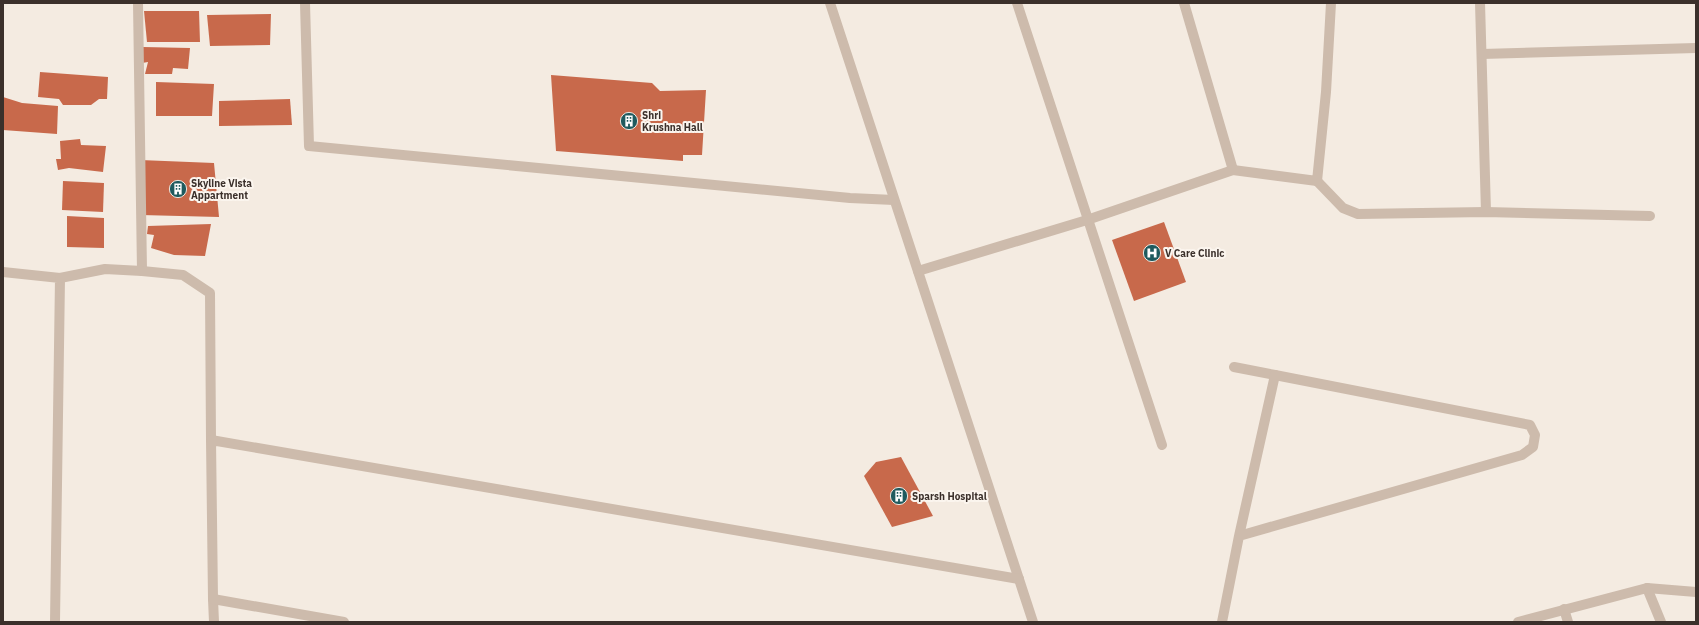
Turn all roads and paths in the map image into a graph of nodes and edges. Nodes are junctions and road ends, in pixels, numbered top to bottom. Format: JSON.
{"nodes":[{"id":1,"x":138,"y":3,"type":"edge"},
{"id":2,"x":305,"y":3,"type":"edge"},
{"id":3,"x":830,"y":3,"type":"edge"},
{"id":4,"x":1017,"y":3,"type":"edge"},
{"id":5,"x":1184,"y":3,"type":"edge"},
{"id":6,"x":1331,"y":3,"type":"edge"},
{"id":7,"x":1480,"y":3,"type":"edge"},
{"id":8,"x":1696,"y":48,"type":"edge"},
{"id":9,"x":1482,"y":54,"type":"junction"},
{"id":10,"x":1234,"y":170,"type":"junction"},
{"id":11,"x":1317,"y":181,"type":"junction"},
{"id":12,"x":894,"y":200,"type":"junction"},
{"id":13,"x":1486,"y":212,"type":"junction"},
{"id":14,"x":1650,"y":216,"type":"dead end"},
{"id":15,"x":1087,"y":220,"type":"junction"},
{"id":16,"x":142,"y":271,"type":"junction"},
{"id":17,"x":918,"y":271,"type":"junction"},
{"id":18,"x":3,"y":272,"type":"edge"},
{"id":19,"x":60,"y":278,"type":"junction"},
{"id":20,"x":1234,"y":367,"type":"dead end"},
{"id":21,"x":1275,"y":375,"type":"junction"},
{"id":22,"x":211,"y":440,"type":"junction"},
{"id":23,"x":1162,"y":445,"type":"dead end"},
{"id":24,"x":1239,"y":536,"type":"junction"},
{"id":25,"x":1019,"y":579,"type":"junction"},
{"id":26,"x":1647,"y":588,"type":"junction"},
{"id":27,"x":1696,"y":592,"type":"edge"},
{"id":28,"x":213,"y":599,"type":"junction"},
{"id":29,"x":1564,"y":609,"type":"junction"},
{"id":30,"x":55,"y":622,"type":"edge"},
{"id":31,"x":214,"y":622,"type":"edge"},
{"id":32,"x":344,"y":622,"type":"edge"},
{"id":33,"x":1033,"y":622,"type":"edge"},
{"id":34,"x":1222,"y":622,"type":"edge"},
{"id":35,"x":1518,"y":622,"type":"edge"},
{"id":36,"x":1568,"y":622,"type":"edge"},
{"id":37,"x":1661,"y":622,"type":"edge"}],
"edges":[{"from":1,"to":16,"type":"street"},
{"from":2,"to":12,"type":"street"},
{"from":3,"to":12,"type":"street"},
{"from":4,"to":15,"type":"street"},
{"from":5,"to":10,"type":"street"},
{"from":6,"to":11,"type":"street"},
{"from":7,"to":9,"type":"street"},
{"from":8,"to":9,"type":"street"},
{"from":9,"to":13,"type":"street"},
{"from":10,"to":11,"type":"street"},
{"from":10,"to":15,"type":"street"},
{"from":11,"to":13,"type":"street"},
{"from":12,"to":17,"type":"street"},
{"from":13,"to":14,"type":"street"},
{"from":15,"to":17,"type":"street"},
{"from":15,"to":23,"type":"street"},
{"from":16,"to":19,"type":"street"},
{"from":16,"to":22,"type":"street"},
{"from":17,"to":25,"type":"street"},
{"from":18,"to":19,"type":"street"},
{"from":19,"to":30,"type":"street"},
{"from":20,"to":21,"type":"street"},
{"from":21,"to":24,"type":"street"},
{"from":21,"to":24,"type":"street"},
{"from":22,"to":25,"type":"street"},
{"from":22,"to":28,"type":"street"},
{"from":24,"to":34,"type":"street"},
{"from":25,"to":33,"type":"street"},
{"from":26,"to":27,"type":"street"},
{"from":26,"to":29,"type":"street"},
{"from":26,"to":37,"type":"street"},
{"from":28,"to":31,"type":"street"},
{"from":28,"to":32,"type":"street"},
{"from":29,"to":35,"type":"street"},
{"from":29,"to":36,"type":"street"}]}
